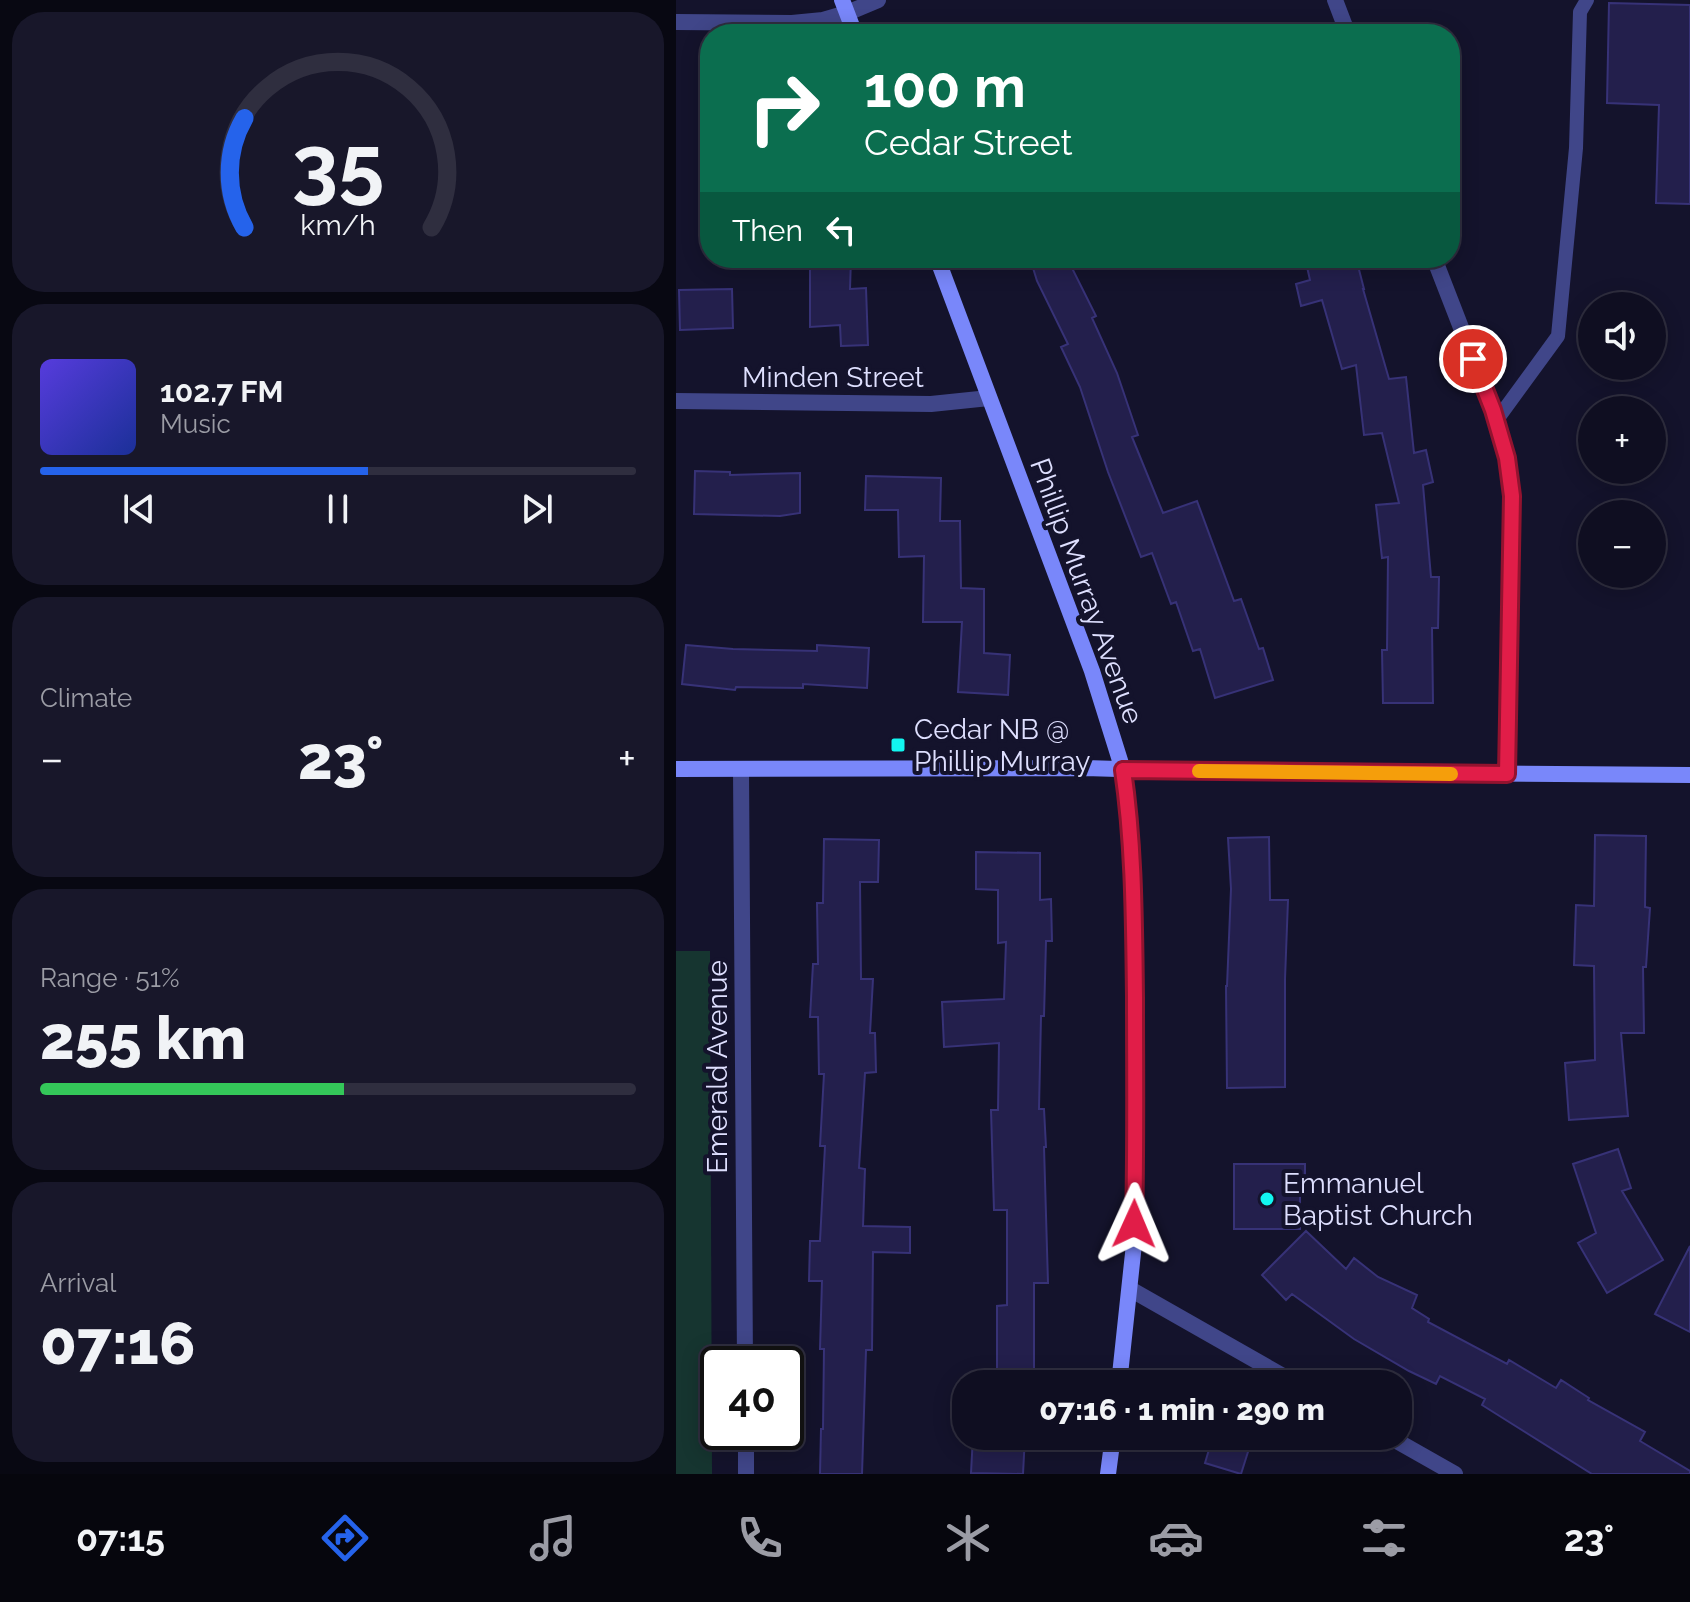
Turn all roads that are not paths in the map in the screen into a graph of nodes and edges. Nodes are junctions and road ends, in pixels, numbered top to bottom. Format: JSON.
{"nodes":[{"id":1,"x":878,"y":0,"type":"edge"},
{"id":2,"x":1335,"y":0,"type":"edge"},
{"id":3,"x":1587,"y":0,"type":"edge"},
{"id":4,"x":845,"y":6,"type":"edge"},
{"id":5,"x":676,"y":22,"type":"edge"},
{"id":6,"x":1344,"y":24,"type":"edge"},
{"id":7,"x":941,"y":268,"type":"edge"},
{"id":8,"x":1438,"y":268,"type":"edge"},
{"id":9,"x":989,"y":398,"type":"junction"},
{"id":10,"x":676,"y":401,"type":"edge"},
{"id":11,"x":1496,"y":421,"type":"junction"},
{"id":12,"x":676,"y":769,"type":"edge"},
{"id":13,"x":741,"y":769,"type":"junction"},
{"id":14,"x":1123,"y":770,"type":"junction"},
{"id":15,"x":1507,"y":774,"type":"junction"},
{"id":16,"x":1690,"y":775,"type":"edge"},
{"id":17,"x":1130,"y":1289,"type":"junction"},
{"id":18,"x":745,"y":1346,"type":"edge"},
{"id":19,"x":1121,"y":1370,"type":"edge"},
{"id":20,"x":1272,"y":1370,"type":"edge"},
{"id":21,"x":746,"y":1450,"type":"edge"},
{"id":22,"x":1111,"y":1450,"type":"edge"},
{"id":23,"x":1412,"y":1450,"type":"edge"},
{"id":24,"x":746,"y":1474,"type":"edge"},
{"id":25,"x":1108,"y":1474,"type":"edge"},
{"id":26,"x":1455,"y":1474,"type":"edge"}],
"edges":[{"from":1,"to":4,"type":"street"},
{"from":2,"to":6,"type":"street"},
{"from":3,"to":11,"type":"lane"},
{"from":4,"to":5,"type":"street"},
{"from":7,"to":9,"type":"street","name":"Phillip Murray Avenue"},
{"from":8,"to":11,"type":"street"},
{"from":9,"to":10,"type":"street","name":"Minden Street"},
{"from":9,"to":14,"type":"street","name":"Phillip Murray Avenue"},
{"from":11,"to":15,"type":"street"},
{"from":12,"to":13,"type":"street"},
{"from":13,"to":14,"type":"street"},
{"from":13,"to":18,"type":"street","name":"Emerald Avenue"},
{"from":14,"to":15,"type":"street"},
{"from":14,"to":17,"type":"street","name":"Phillip Murray Avenue"},
{"from":15,"to":16,"type":"street"},
{"from":17,"to":19,"type":"street","name":"Phillip Murray Avenue"},
{"from":17,"to":20,"type":"street"},
{"from":21,"to":24,"type":"street"},
{"from":22,"to":25,"type":"street"},
{"from":23,"to":26,"type":"street"}]}
